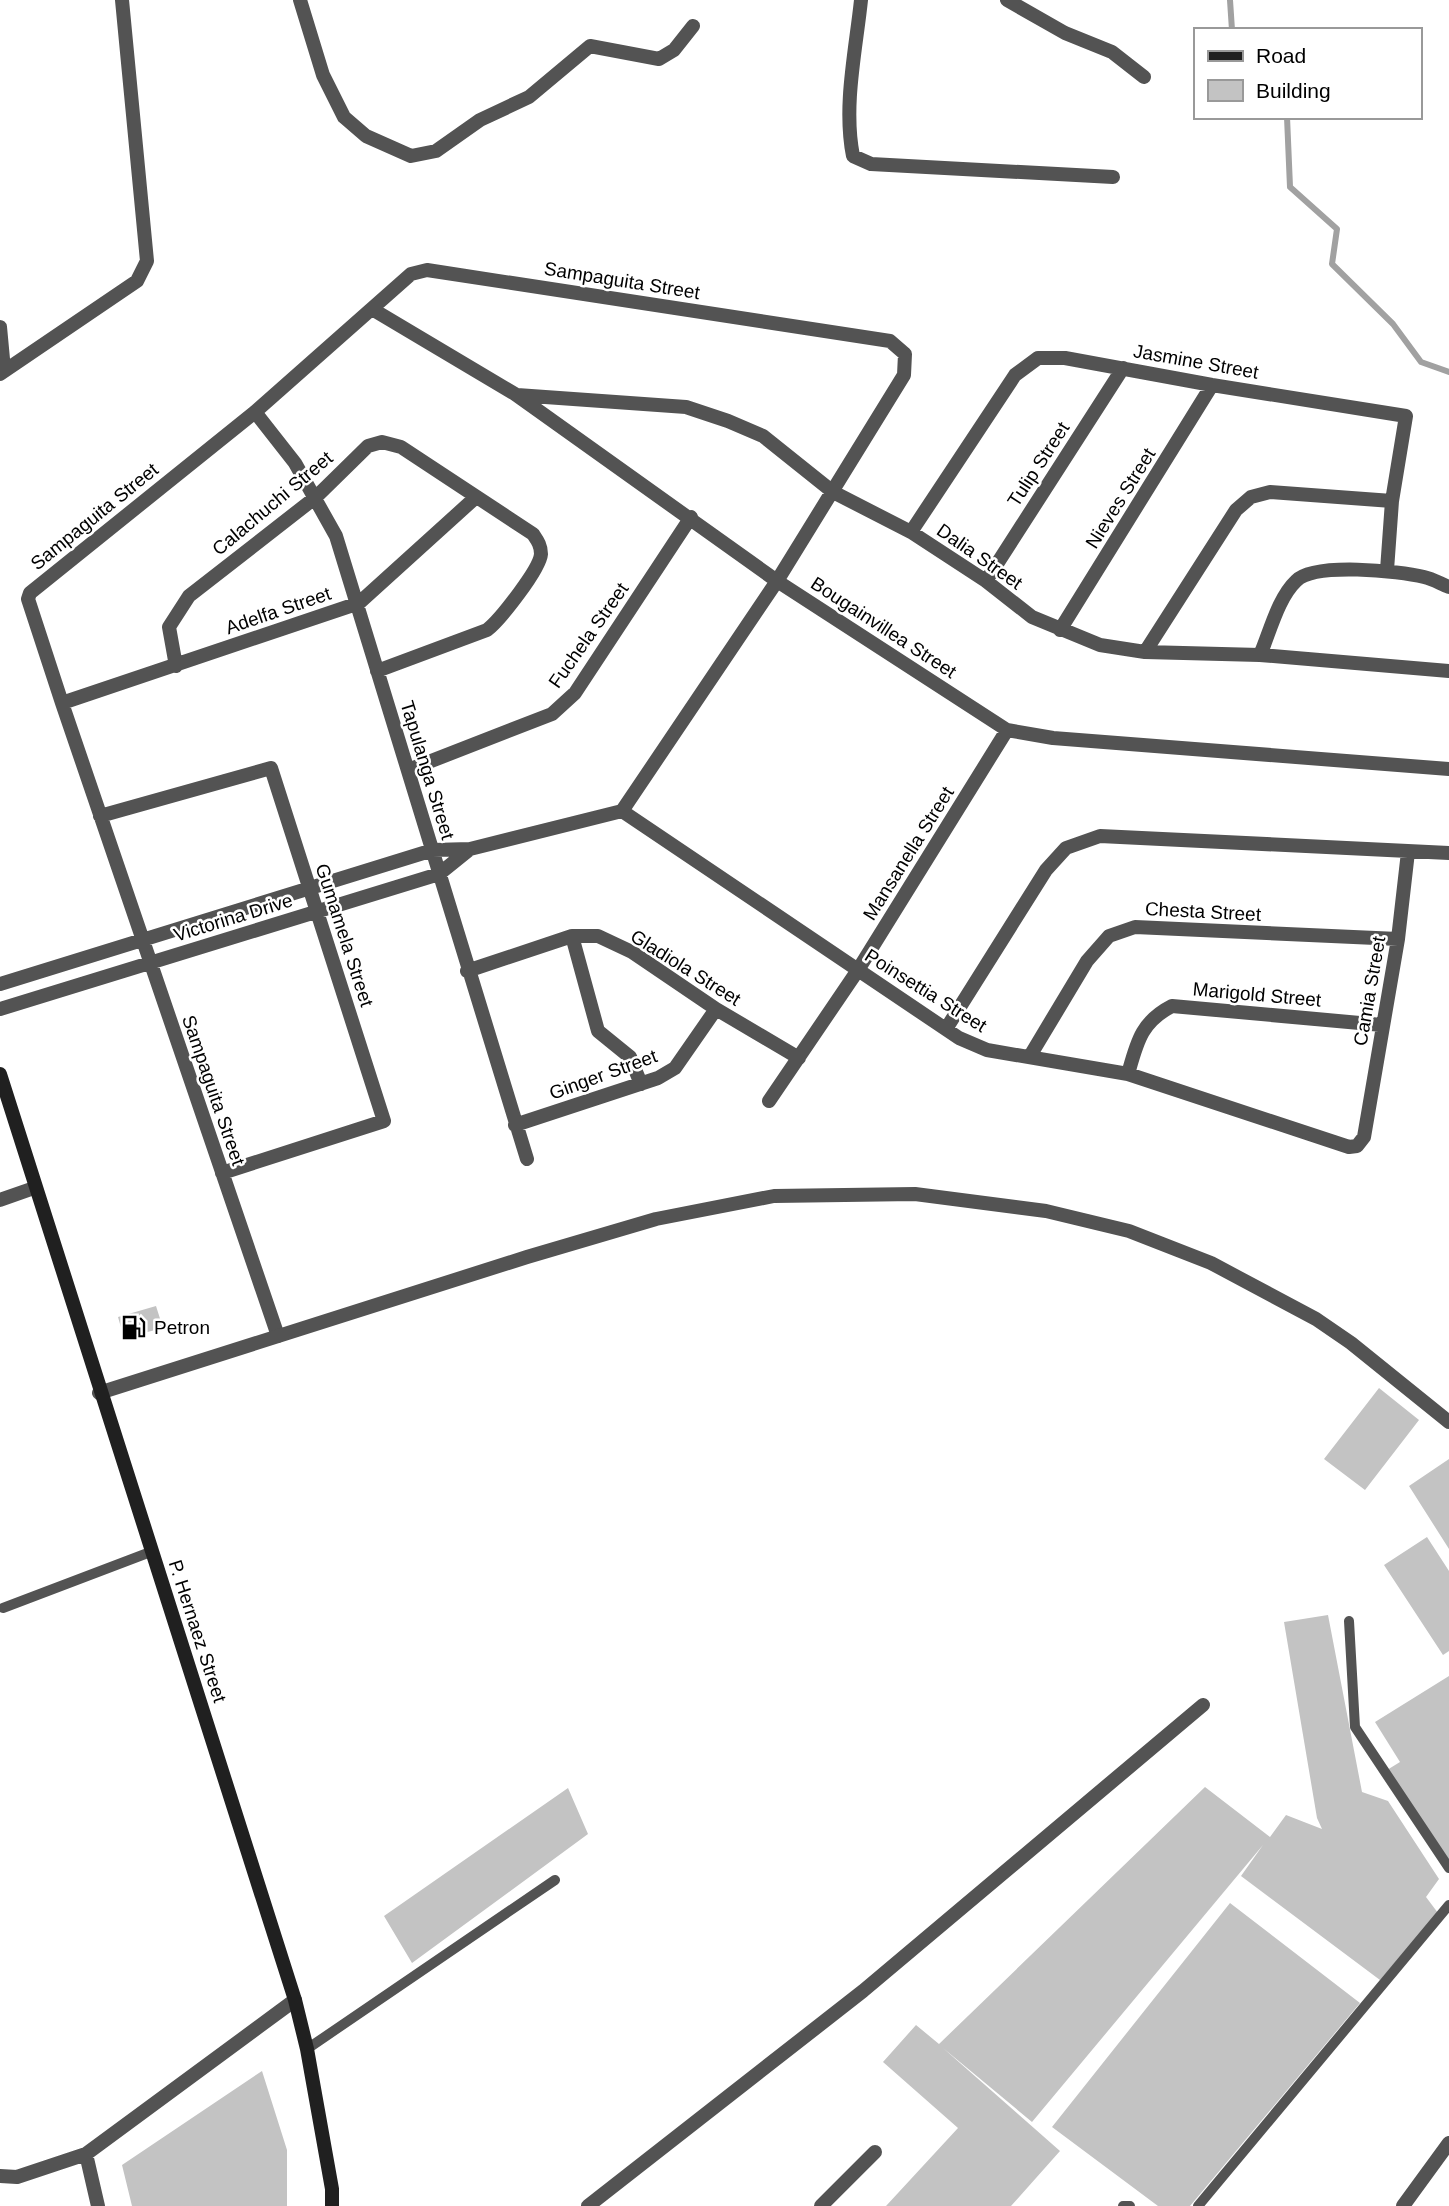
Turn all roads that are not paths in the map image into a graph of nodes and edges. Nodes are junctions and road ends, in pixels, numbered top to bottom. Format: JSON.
{"nodes":[{"id":1,"x":122,"y":0,"type":"edge"},
{"id":2,"x":300,"y":0,"type":"edge"},
{"id":3,"x":861,"y":0,"type":"edge"},
{"id":4,"x":1007,"y":0,"type":"edge"},
{"id":5,"x":693,"y":26,"type":"dead end"},
{"id":6,"x":1144,"y":77,"type":"dead end"},
{"id":7,"x":1113,"y":177,"type":"dead end"},
{"id":8,"x":372,"y":309,"type":"junction"},
{"id":9,"x":0,"y":327,"type":"edge"},
{"id":10,"x":1123,"y":368,"type":"junction"},
{"id":11,"x":2,"y":372,"type":"edge"},
{"id":12,"x":1212,"y":386,"type":"junction"},
{"id":13,"x":515,"y":394,"type":"junction"},
{"id":14,"x":255,"y":411,"type":"junction"},
{"id":15,"x":834,"y":492,"type":"junction"},
{"id":16,"x":316,"y":497,"type":"junction"},
{"id":17,"x":475,"y":498,"type":"junction"},
{"id":18,"x":1392,"y":501,"type":"junction"},
{"id":19,"x":691,"y":517,"type":"junction"},
{"id":20,"x":911,"y":532,"type":"junction"},
{"id":21,"x":1388,"y":570,"type":"junction"},
{"id":22,"x":986,"y":581,"type":"junction"},
{"id":23,"x":777,"y":582,"type":"junction"},
{"id":24,"x":1449,"y":587,"type":"edge"},
{"id":25,"x":359,"y":603,"type":"junction"},
{"id":26,"x":1060,"y":630,"type":"junction"},
{"id":27,"x":1145,"y":652,"type":"junction"},
{"id":28,"x":1260,"y":655,"type":"junction"},
{"id":29,"x":176,"y":666,"type":"junction"},
{"id":30,"x":377,"y":671,"type":"junction"},
{"id":31,"x":1449,"y":671,"type":"edge"},
{"id":32,"x":62,"y":703,"type":"junction"},
{"id":33,"x":1007,"y":730,"type":"junction"},
{"id":34,"x":1449,"y":769,"type":"edge"},
{"id":35,"x":408,"y":770,"type":"junction"},
{"id":36,"x":622,"y":811,"type":"junction"},
{"id":37,"x":100,"y":816,"type":"junction"},
{"id":38,"x":470,"y":849,"type":"junction"},
{"id":39,"x":433,"y":850,"type":"junction"},
{"id":40,"x":1408,"y":852,"type":"junction"},
{"id":41,"x":1449,"y":853,"type":"edge"},
{"id":42,"x":439,"y":874,"type":"junction"},
{"id":43,"x":310,"y":888,"type":"junction"},
{"id":44,"x":317,"y":911,"type":"junction"},
{"id":45,"x":572,"y":936,"type":"junction"},
{"id":46,"x":1398,"y":939,"type":"junction"},
{"id":47,"x":143,"y":940,"type":"junction"},
{"id":48,"x":150,"y":963,"type":"junction"},
{"id":49,"x":858,"y":970,"type":"junction"},
{"id":50,"x":467,"y":971,"type":"junction"},
{"id":51,"x":0,"y":984,"type":"edge"},
{"id":52,"x":0,"y":1009,"type":"edge"},
{"id":53,"x":716,"y":1009,"type":"junction"},
{"id":54,"x":1382,"y":1025,"type":"junction"},
{"id":55,"x":946,"y":1029,"type":"junction"},
{"id":56,"x":1030,"y":1056,"type":"junction"},
{"id":57,"x":799,"y":1058,"type":"junction"},
{"id":58,"x":0,"y":1074,"type":"edge"},
{"id":59,"x":1128,"y":1074,"type":"junction"},
{"id":60,"x":641,"y":1084,"type":"junction"},
{"id":61,"x":769,"y":1101,"type":"dead end"},
{"id":62,"x":515,"y":1125,"type":"junction"},
{"id":63,"x":1364,"y":1137,"type":"joint"},
{"id":64,"x":527,"y":1159,"type":"dead end"},
{"id":65,"x":222,"y":1173,"type":"junction"},
{"id":66,"x":34,"y":1188,"type":"junction"},
{"id":67,"x":0,"y":1200,"type":"edge"},
{"id":68,"x":278,"y":1336,"type":"junction"},
{"id":69,"x":99,"y":1393,"type":"junction"},
{"id":70,"x":1449,"y":1422,"type":"edge"},
{"id":71,"x":153,"y":1551,"type":"junction"},
{"id":72,"x":3,"y":1608,"type":"dead end"},
{"id":73,"x":1349,"y":1621,"type":"dead end"},
{"id":74,"x":1203,"y":1705,"type":"dead end"},
{"id":75,"x":1449,"y":1868,"type":"edge"},
{"id":76,"x":555,"y":1880,"type":"dead end"},
{"id":77,"x":1449,"y":1905,"type":"edge"},
{"id":78,"x":295,"y":2000,"type":"junction"},
{"id":79,"x":307,"y":2049,"type":"junction"},
{"id":80,"x":1449,"y":2143,"type":"edge"},
{"id":81,"x":875,"y":2152,"type":"dead end"},
{"id":82,"x":86,"y":2154,"type":"junction"},
{"id":83,"x":0,"y":2176,"type":"edge"},
{"id":84,"x":98,"y":2206,"type":"edge"},
{"id":85,"x":332,"y":2206,"type":"edge"},
{"id":86,"x":587,"y":2206,"type":"edge"},
{"id":87,"x":821,"y":2206,"type":"edge"},
{"id":88,"x":1123,"y":2206,"type":"edge"},
{"id":89,"x":1130,"y":2206,"type":"edge"},
{"id":90,"x":1198,"y":2206,"type":"edge"},
{"id":91,"x":1403,"y":2206,"type":"edge"}],
"edges":[{"from":1,"to":11,"type":"street"},
{"from":2,"to":5,"type":"street"},
{"from":3,"to":7,"type":"street"},
{"from":4,"to":6,"type":"street"},
{"from":8,"to":13,"type":"street","name":"Bougainvillea Street"},
{"from":8,"to":14,"type":"street","name":"Sampaguita Street"},
{"from":8,"to":15,"type":"street","name":"Sampaguita Street"},
{"from":9,"to":11,"type":"street"},
{"from":10,"to":12,"type":"street","name":"Jasmine Street"},
{"from":10,"to":20,"type":"street","name":"Jasmine Street"},
{"from":10,"to":22,"type":"street","name":"Tulip Street"},
{"from":12,"to":18,"type":"street","name":"Jasmine Street"},
{"from":12,"to":26,"type":"street","name":"Nieves Street"},
{"from":13,"to":15,"type":"street","name":"Dalia Street"},
{"from":13,"to":19,"type":"street","name":"Bougainvillea Street"},
{"from":14,"to":16,"type":"street","name":"Tapulanga Street"},
{"from":14,"to":32,"type":"street","name":"Sampaguita Street"},
{"from":15,"to":20,"type":"street","name":"Dalia Street"},
{"from":15,"to":23,"type":"street"},
{"from":16,"to":17,"type":"street","name":"Calachuchi Street"},
{"from":16,"to":25,"type":"street","name":"Tapulanga Street"},
{"from":16,"to":29,"type":"street","name":"Calachuchi Street"},
{"from":17,"to":25,"type":"street","name":"Adelfa Street"},
{"from":17,"to":30,"type":"street","name":"Calachuchi Street"},
{"from":18,"to":21,"type":"street","name":"Jasmine Street"},
{"from":18,"to":27,"type":"street"},
{"from":19,"to":23,"type":"street","name":"Bougainvillea Street"},
{"from":19,"to":35,"type":"street","name":"Fuchela Street"},
{"from":20,"to":22,"type":"street","name":"Dalia Street"},
{"from":21,"to":24,"type":"street"},
{"from":21,"to":28,"type":"street"},
{"from":22,"to":26,"type":"street","name":"Dalia Street"},
{"from":23,"to":33,"type":"street","name":"Bougainvillea Street"},
{"from":23,"to":36,"type":"street"},
{"from":25,"to":29,"type":"street","name":"Adelfa Street"},
{"from":25,"to":30,"type":"street","name":"Tapulanga Street"},
{"from":26,"to":27,"type":"street","name":"Dalia Street"},
{"from":27,"to":28,"type":"street","name":"Dalia Street"},
{"from":28,"to":31,"type":"street","name":"Dalia Street"},
{"from":29,"to":32,"type":"street","name":"Adelfa Street"},
{"from":30,"to":35,"type":"street","name":"Tapulanga Street"},
{"from":32,"to":37,"type":"street","name":"Sampaguita Street"},
{"from":33,"to":34,"type":"street","name":"Bougainvillea Street"},
{"from":33,"to":49,"type":"street","name":"Mansanella Street"},
{"from":35,"to":39,"type":"street","name":"Tapulanga Street"},
{"from":36,"to":38,"type":"street","name":"Victorina Drive"},
{"from":36,"to":49,"type":"street","name":"Poinsettia Street"},
{"from":37,"to":43,"type":"street","name":"Gumamela Street"},
{"from":37,"to":47,"type":"street","name":"Sampaguita Street"},
{"from":38,"to":39,"type":"street","name":"Victorina Drive"},
{"from":38,"to":42,"type":"street","name":"Victorina Drive"},
{"from":39,"to":42,"type":"street","name":"Tapulanga Street"},
{"from":39,"to":43,"type":"street","name":"Victorina Drive"},
{"from":40,"to":41,"type":"street"},
{"from":40,"to":46,"type":"street","name":"Camia Street"},
{"from":40,"to":55,"type":"street"},
{"from":42,"to":44,"type":"street","name":"Victorina Drive"},
{"from":42,"to":50,"type":"street","name":"Tapulanga Street"},
{"from":43,"to":44,"type":"street","name":"Gumamela Street"},
{"from":43,"to":47,"type":"street","name":"Victorina Drive"},
{"from":44,"to":48,"type":"street","name":"Victorina Drive"},
{"from":44,"to":65,"type":"street","name":"Gumamela Street"},
{"from":45,"to":50,"type":"street","name":"Gladiola Street"},
{"from":45,"to":53,"type":"street","name":"Gladiola Street"},
{"from":45,"to":60,"type":"street"},
{"from":46,"to":54,"type":"street","name":"Camia Street"},
{"from":46,"to":56,"type":"street","name":"Chesta Street"},
{"from":47,"to":48,"type":"street","name":"Sampaguita Street"},
{"from":47,"to":51,"type":"street","name":"Victorina Drive"},
{"from":48,"to":52,"type":"street","name":"Victorina Drive"},
{"from":48,"to":65,"type":"street","name":"Sampaguita Street"},
{"from":49,"to":55,"type":"street","name":"Poinsettia Street"},
{"from":49,"to":57,"type":"street","name":"Mansanella Street"},
{"from":50,"to":62,"type":"street","name":"Tapulanga Street"},
{"from":53,"to":57,"type":"street","name":"Gladiola Street"},
{"from":53,"to":60,"type":"street","name":"Ginger Street"},
{"from":54,"to":59,"type":"street","name":"Marigold Street"},
{"from":54,"to":63,"type":"street","name":"Camia Street"},
{"from":55,"to":56,"type":"street","name":"Poinsettia Street"},
{"from":56,"to":59,"type":"street","name":"Poinsettia Street"},
{"from":57,"to":61,"type":"street","name":"Mansanella Street"},
{"from":58,"to":66,"type":"main road","name":"P. Hernaez Street"},
{"from":59,"to":63,"type":"street","name":"Poinsettia Street"},
{"from":60,"to":62,"type":"street","name":"Ginger Street"},
{"from":62,"to":64,"type":"street","name":"Tapulanga Street"},
{"from":65,"to":68,"type":"street","name":"Sampaguita Street"},
{"from":66,"to":67,"type":"street"},
{"from":66,"to":69,"type":"main road","name":"P. Hernaez Street"},
{"from":68,"to":69,"type":"street"},
{"from":68,"to":70,"type":"street"},
{"from":69,"to":71,"type":"main road","name":"P. Hernaez Street"},
{"from":71,"to":72,"type":"lane"},
{"from":71,"to":78,"type":"main road","name":"P. Hernaez Street"},
{"from":73,"to":75,"type":"lane"},
{"from":74,"to":86,"type":"street"},
{"from":76,"to":79,"type":"lane"},
{"from":77,"to":90,"type":"lane"},
{"from":78,"to":79,"type":"main road","name":"P. Hernaez Street"},
{"from":78,"to":82,"type":"street"},
{"from":79,"to":85,"type":"main road","name":"P. Hernaez Street"},
{"from":80,"to":91,"type":"street"},
{"from":81,"to":87,"type":"street"},
{"from":82,"to":83,"type":"street"},
{"from":82,"to":84,"type":"street"},
{"from":88,"to":89,"type":"lane"}]}
